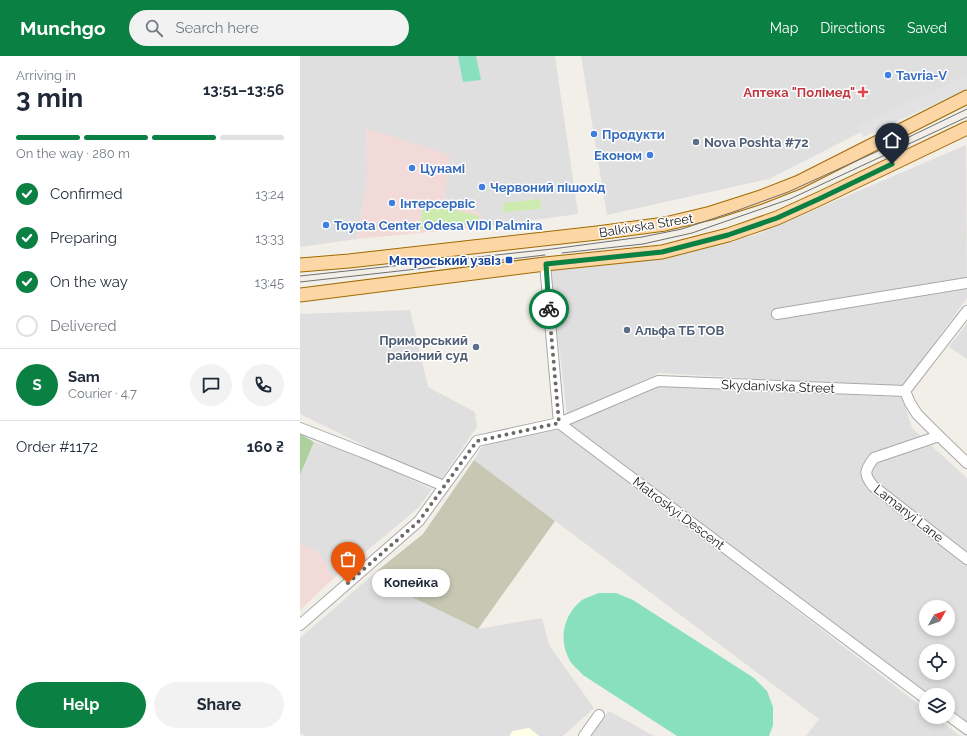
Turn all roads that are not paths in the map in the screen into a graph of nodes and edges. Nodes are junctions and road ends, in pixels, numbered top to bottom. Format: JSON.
{"nodes":[{"id":1,"x":967,"y":97,"type":"edge"},
{"id":2,"x":967,"y":128,"type":"edge"},
{"id":3,"x":546,"y":264,"type":"junction"},
{"id":4,"x":300,"y":265,"type":"edge"},
{"id":5,"x":967,"y":283,"type":"edge"},
{"id":6,"x":300,"y":295,"type":"edge"},
{"id":7,"x":967,"y":311,"type":"edge"},
{"id":8,"x":777,"y":314,"type":"dead end"},
{"id":9,"x":905,"y":391,"type":"junction"},
{"id":10,"x":559,"y":423,"type":"junction"},
{"id":11,"x":300,"y":428,"type":"edge"},
{"id":12,"x":939,"y":436,"type":"junction"},
{"id":13,"x":967,"y":463,"type":"edge"},
{"id":14,"x":444,"y":486,"type":"junction"},
{"id":15,"x":967,"y":559,"type":"edge"},
{"id":16,"x":300,"y":624,"type":"edge"},
{"id":17,"x":919,"y":693,"type":"edge"},
{"id":18,"x":598,"y":715,"type":"dead end"},
{"id":19,"x":955,"y":720,"type":"edge"},
{"id":20,"x":967,"y":729,"type":"edge"},
{"id":21,"x":584,"y":736,"type":"edge"}],
"edges":[{"from":1,"to":4,"type":"main road","name":"Balkivska Street"},
{"from":2,"to":3,"type":"main road","name":"Balkivska Street"},
{"from":3,"to":6,"type":"main road","name":"Balkivska Street"},
{"from":3,"to":10,"type":"street"},
{"from":5,"to":8,"type":"street"},
{"from":7,"to":9,"type":"street"},
{"from":9,"to":10,"type":"street","name":"Skydanivska Street"},
{"from":9,"to":12,"type":"street"},
{"from":10,"to":14,"type":"street","name":"Skydanivska Street"},
{"from":10,"to":17,"type":"street","name":"Matroskyi Descent"},
{"from":11,"to":14,"type":"street"},
{"from":12,"to":13,"type":"street"},
{"from":12,"to":15,"type":"street","name":"Lamanyi Lane"},
{"from":14,"to":16,"type":"street","name":"Skydanivska Street"},
{"from":18,"to":21,"type":"street"},
{"from":19,"to":20,"type":"street"}]}
